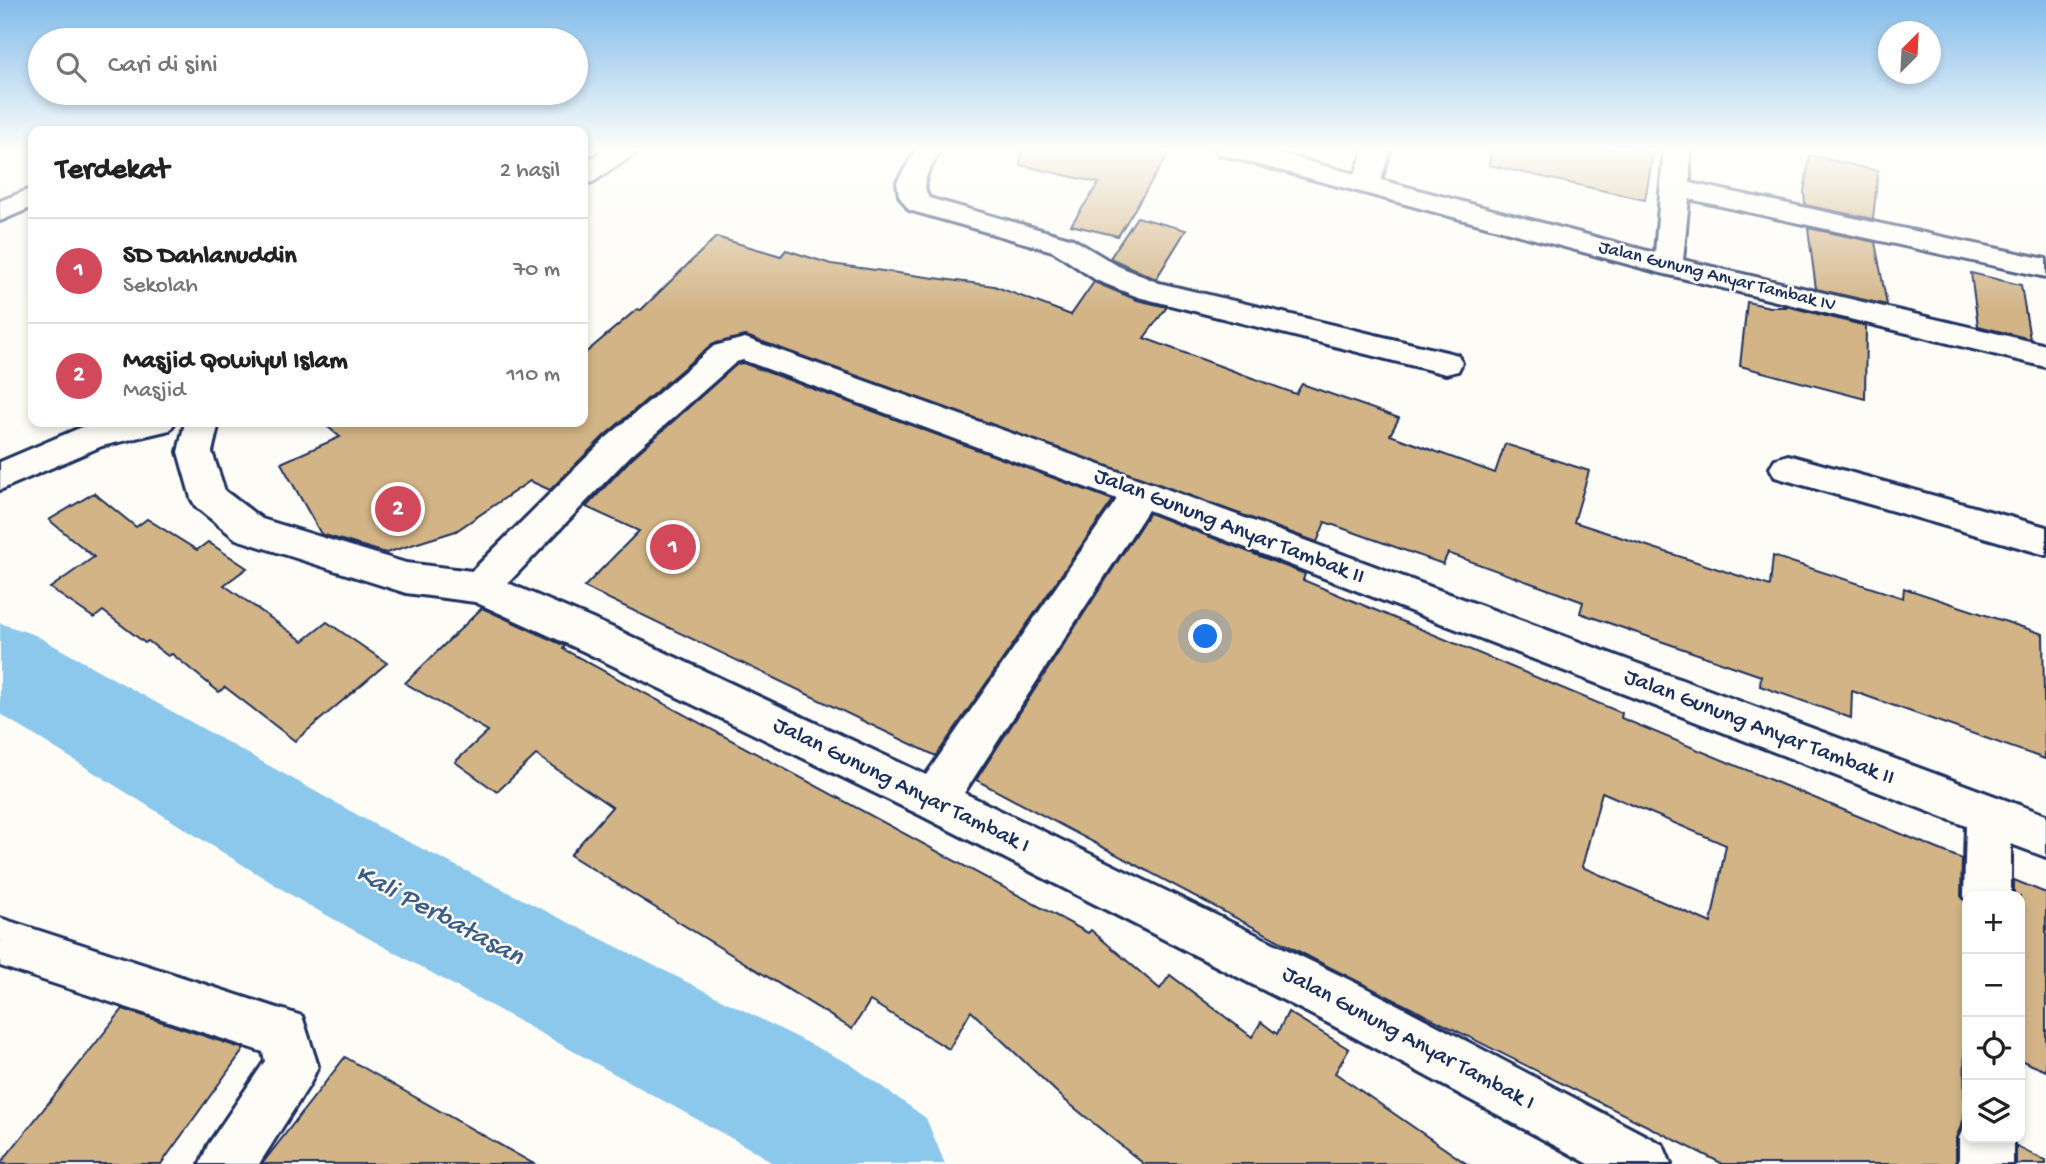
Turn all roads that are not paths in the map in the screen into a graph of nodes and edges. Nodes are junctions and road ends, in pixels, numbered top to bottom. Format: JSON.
{"nodes":[{"id":1,"x":20,"y":202,"type":"edge"},
{"id":2,"x":917,"y":202,"type":"edge"},
{"id":3,"x":1427,"y":202,"type":"edge"},
{"id":4,"x":1675,"y":202,"type":"edge"},
{"id":5,"x":1742,"y":202,"type":"edge"},
{"id":6,"x":0,"y":212,"type":"edge"},
{"id":7,"x":1668,"y":266,"type":"junction"},
{"id":8,"x":2046,"y":268,"type":"edge"},
{"id":9,"x":2046,"y":356,"type":"edge"},
{"id":10,"x":1446,"y":363,"type":"dead end"},
{"id":11,"x":135,"y":427,"type":"edge"},
{"id":12,"x":201,"y":427,"type":"edge"},
{"id":13,"x":1788,"y":468,"type":"dead end"},
{"id":14,"x":0,"y":477,"type":"edge"},
{"id":15,"x":1140,"y":493,"type":"junction"},
{"id":16,"x":2046,"y":541,"type":"edge"},
{"id":17,"x":480,"y":587,"type":"junction"},
{"id":18,"x":934,"y":800,"type":"junction"},
{"id":19,"x":1989,"y":816,"type":"junction"},
{"id":20,"x":2046,"y":836,"type":"edge"},
{"id":21,"x":1988,"y":891,"type":"edge"},
{"id":22,"x":0,"y":942,"type":"edge"},
{"id":23,"x":1986,"y":1143,"type":"edge"},
{"id":24,"x":227,"y":1164,"type":"edge"},
{"id":25,"x":1644,"y":1164,"type":"edge"},
{"id":26,"x":1986,"y":1164,"type":"edge"}],
"edges":[{"from":1,"to":6,"type":"street"},
{"from":2,"to":10,"type":"street"},
{"from":3,"to":7,"type":"street","name":"Jalan Gunung Anyar Tambak IV"},
{"from":4,"to":7,"type":"street"},
{"from":5,"to":8,"type":"street"},
{"from":7,"to":9,"type":"street","name":"Jalan Gunung Anyar Tambak IV"},
{"from":11,"to":14,"type":"street"},
{"from":12,"to":17,"type":"street","name":"Jalan Gunung Anyar Tambak I"},
{"from":13,"to":16,"type":"street"},
{"from":15,"to":17,"type":"street","name":"Jalan Gunung Anyar Tambak II"},
{"from":15,"to":18,"type":"street"},
{"from":15,"to":19,"type":"street","name":"Jalan Gunung Anyar Tambak II"},
{"from":17,"to":18,"type":"street","name":"Jalan Gunung Anyar Tambak I"},
{"from":18,"to":25,"type":"street","name":"Jalan Gunung Anyar Tambak I"},
{"from":19,"to":20,"type":"street","name":"Jalan Gunung Anyar Tambak II"},
{"from":19,"to":21,"type":"street"},
{"from":22,"to":24,"type":"street"},
{"from":23,"to":26,"type":"street"}]}
